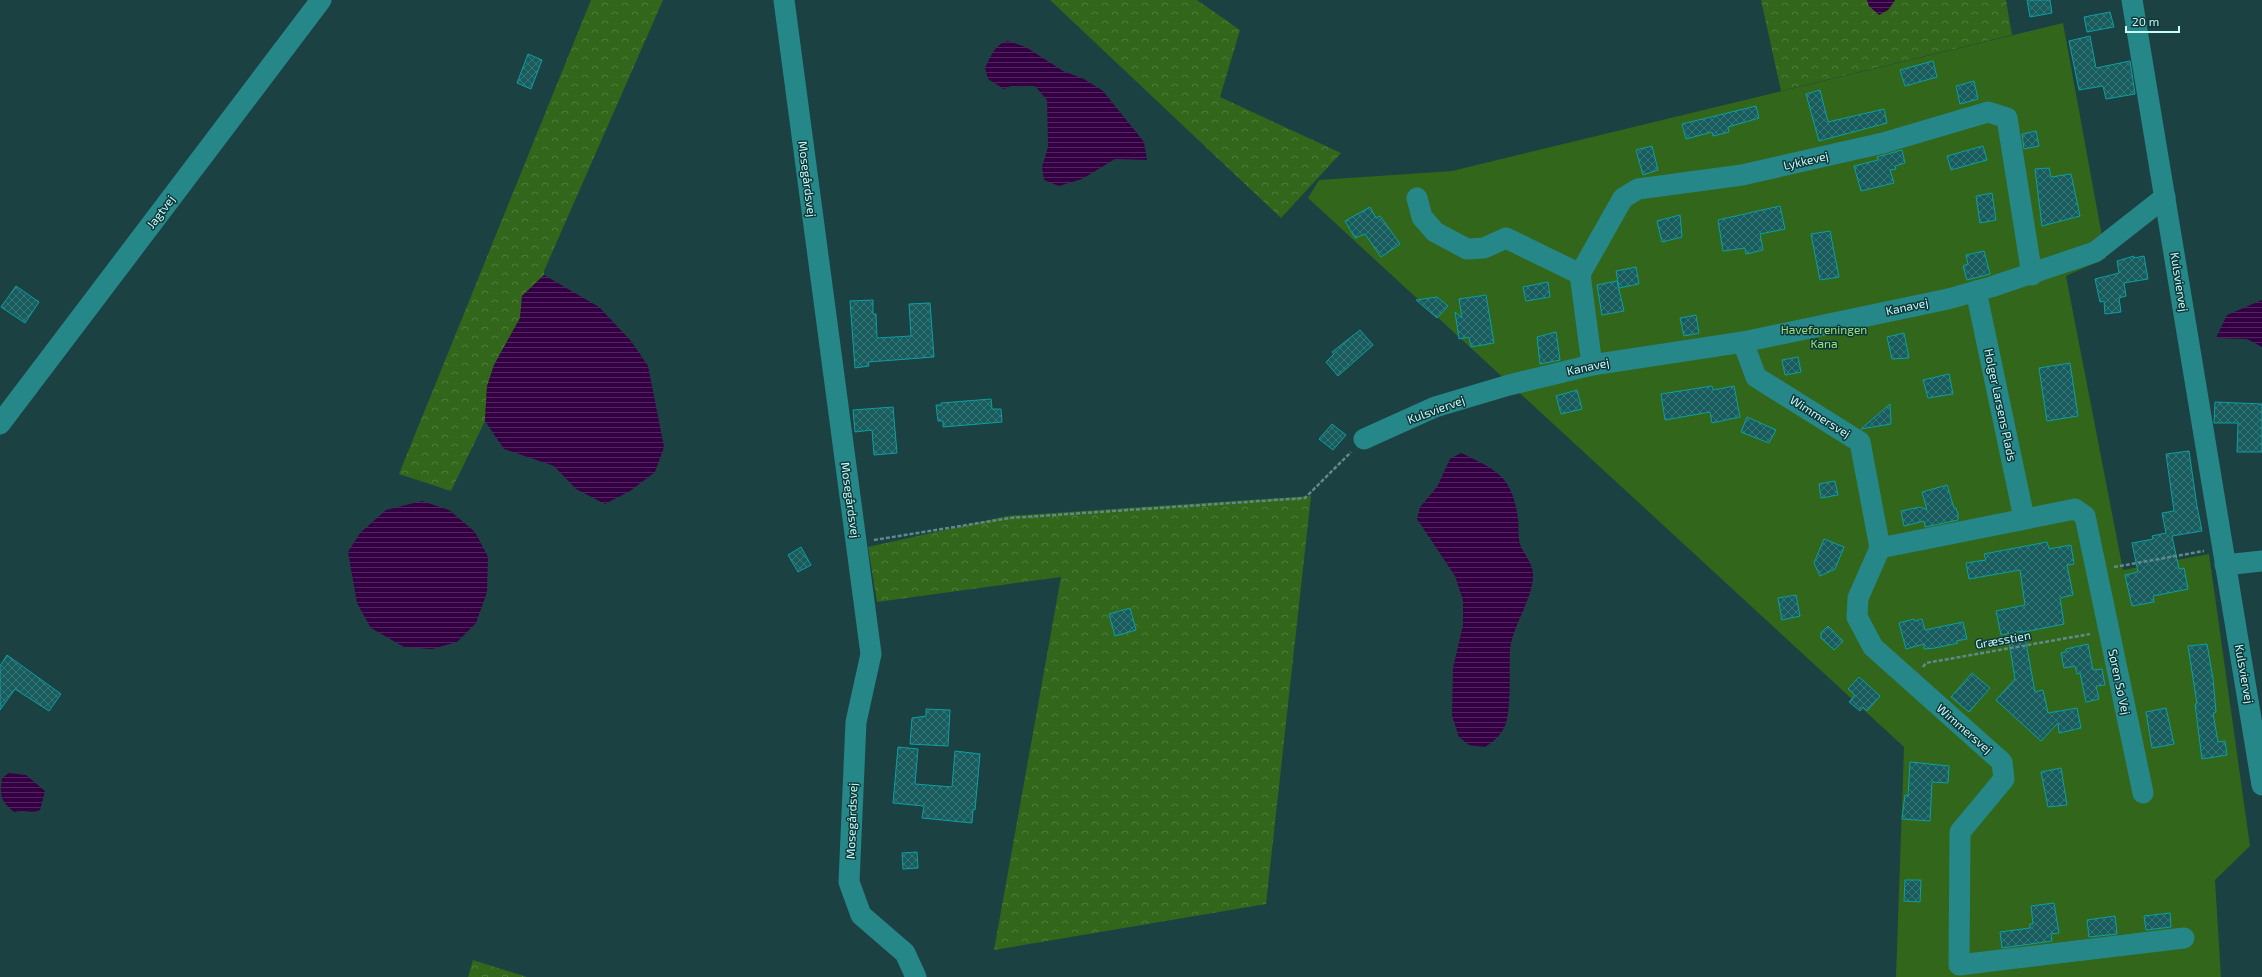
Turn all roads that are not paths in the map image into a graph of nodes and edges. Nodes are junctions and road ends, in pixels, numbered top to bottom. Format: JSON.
{"nodes":[{"id":1,"x":321,"y":0,"type":"edge"},
{"id":2,"x":784,"y":0,"type":"edge"},
{"id":3,"x":2132,"y":0,"type":"edge"},
{"id":4,"x":2165,"y":197,"type":"junction"},
{"id":5,"x":1417,"y":198,"type":"dead end"},
{"id":6,"x":1580,"y":274,"type":"junction"},
{"id":7,"x":2032,"y":275,"type":"junction"},
{"id":8,"x":1976,"y":291,"type":"junction"},
{"id":9,"x":1743,"y":342,"type":"junction"},
{"id":10,"x":1592,"y":365,"type":"junction"},
{"id":11,"x":1509,"y":385,"type":"joint"},
{"id":12,"x":0,"y":424,"type":"edge"},
{"id":13,"x":1364,"y":439,"type":"road end"},
{"id":14,"x":2024,"y":518,"type":"junction"},
{"id":15,"x":1880,"y":548,"type":"junction"},
{"id":16,"x":2223,"y":556,"type":"junction"},
{"id":17,"x":2262,"y":561,"type":"edge"},
{"id":18,"x":2262,"y":784,"type":"edge"},
{"id":19,"x":2143,"y":793,"type":"dead end"},
{"id":20,"x":2184,"y":938,"type":"dead end"},
{"id":21,"x":916,"y":977,"type":"edge"}],
"edges":[{"from":1,"to":12,"type":"street","name":"Jagtvej"},
{"from":2,"to":21,"type":"street","name":"Mosegårdsvej"},
{"from":3,"to":4,"type":"street","name":"Kulsviervej"},
{"from":4,"to":7,"type":"street","name":"Kanavej"},
{"from":4,"to":16,"type":"street","name":"Kulsviervej"},
{"from":5,"to":6,"type":"street"},
{"from":6,"to":7,"type":"street","name":"Lykkevej"},
{"from":6,"to":10,"type":"street"},
{"from":7,"to":8,"type":"street","name":"Kanavej"},
{"from":8,"to":9,"type":"street","name":"Kanavej"},
{"from":8,"to":14,"type":"street","name":"Holger Larsens Plads"},
{"from":9,"to":10,"type":"street","name":"Kanavej"},
{"from":9,"to":15,"type":"street","name":"Wimmersvej"},
{"from":10,"to":11,"type":"street","name":"Kanavej"},
{"from":11,"to":13,"type":"street","name":"Kulsviervej"},
{"from":14,"to":15,"type":"street","name":"Søren Sø Vej"},
{"from":14,"to":19,"type":"street","name":"Søren Sø Vej"},
{"from":15,"to":20,"type":"street","name":"Wimmersvej"},
{"from":16,"to":17,"type":"street"},
{"from":16,"to":18,"type":"street","name":"Kulsviervej"}]}
